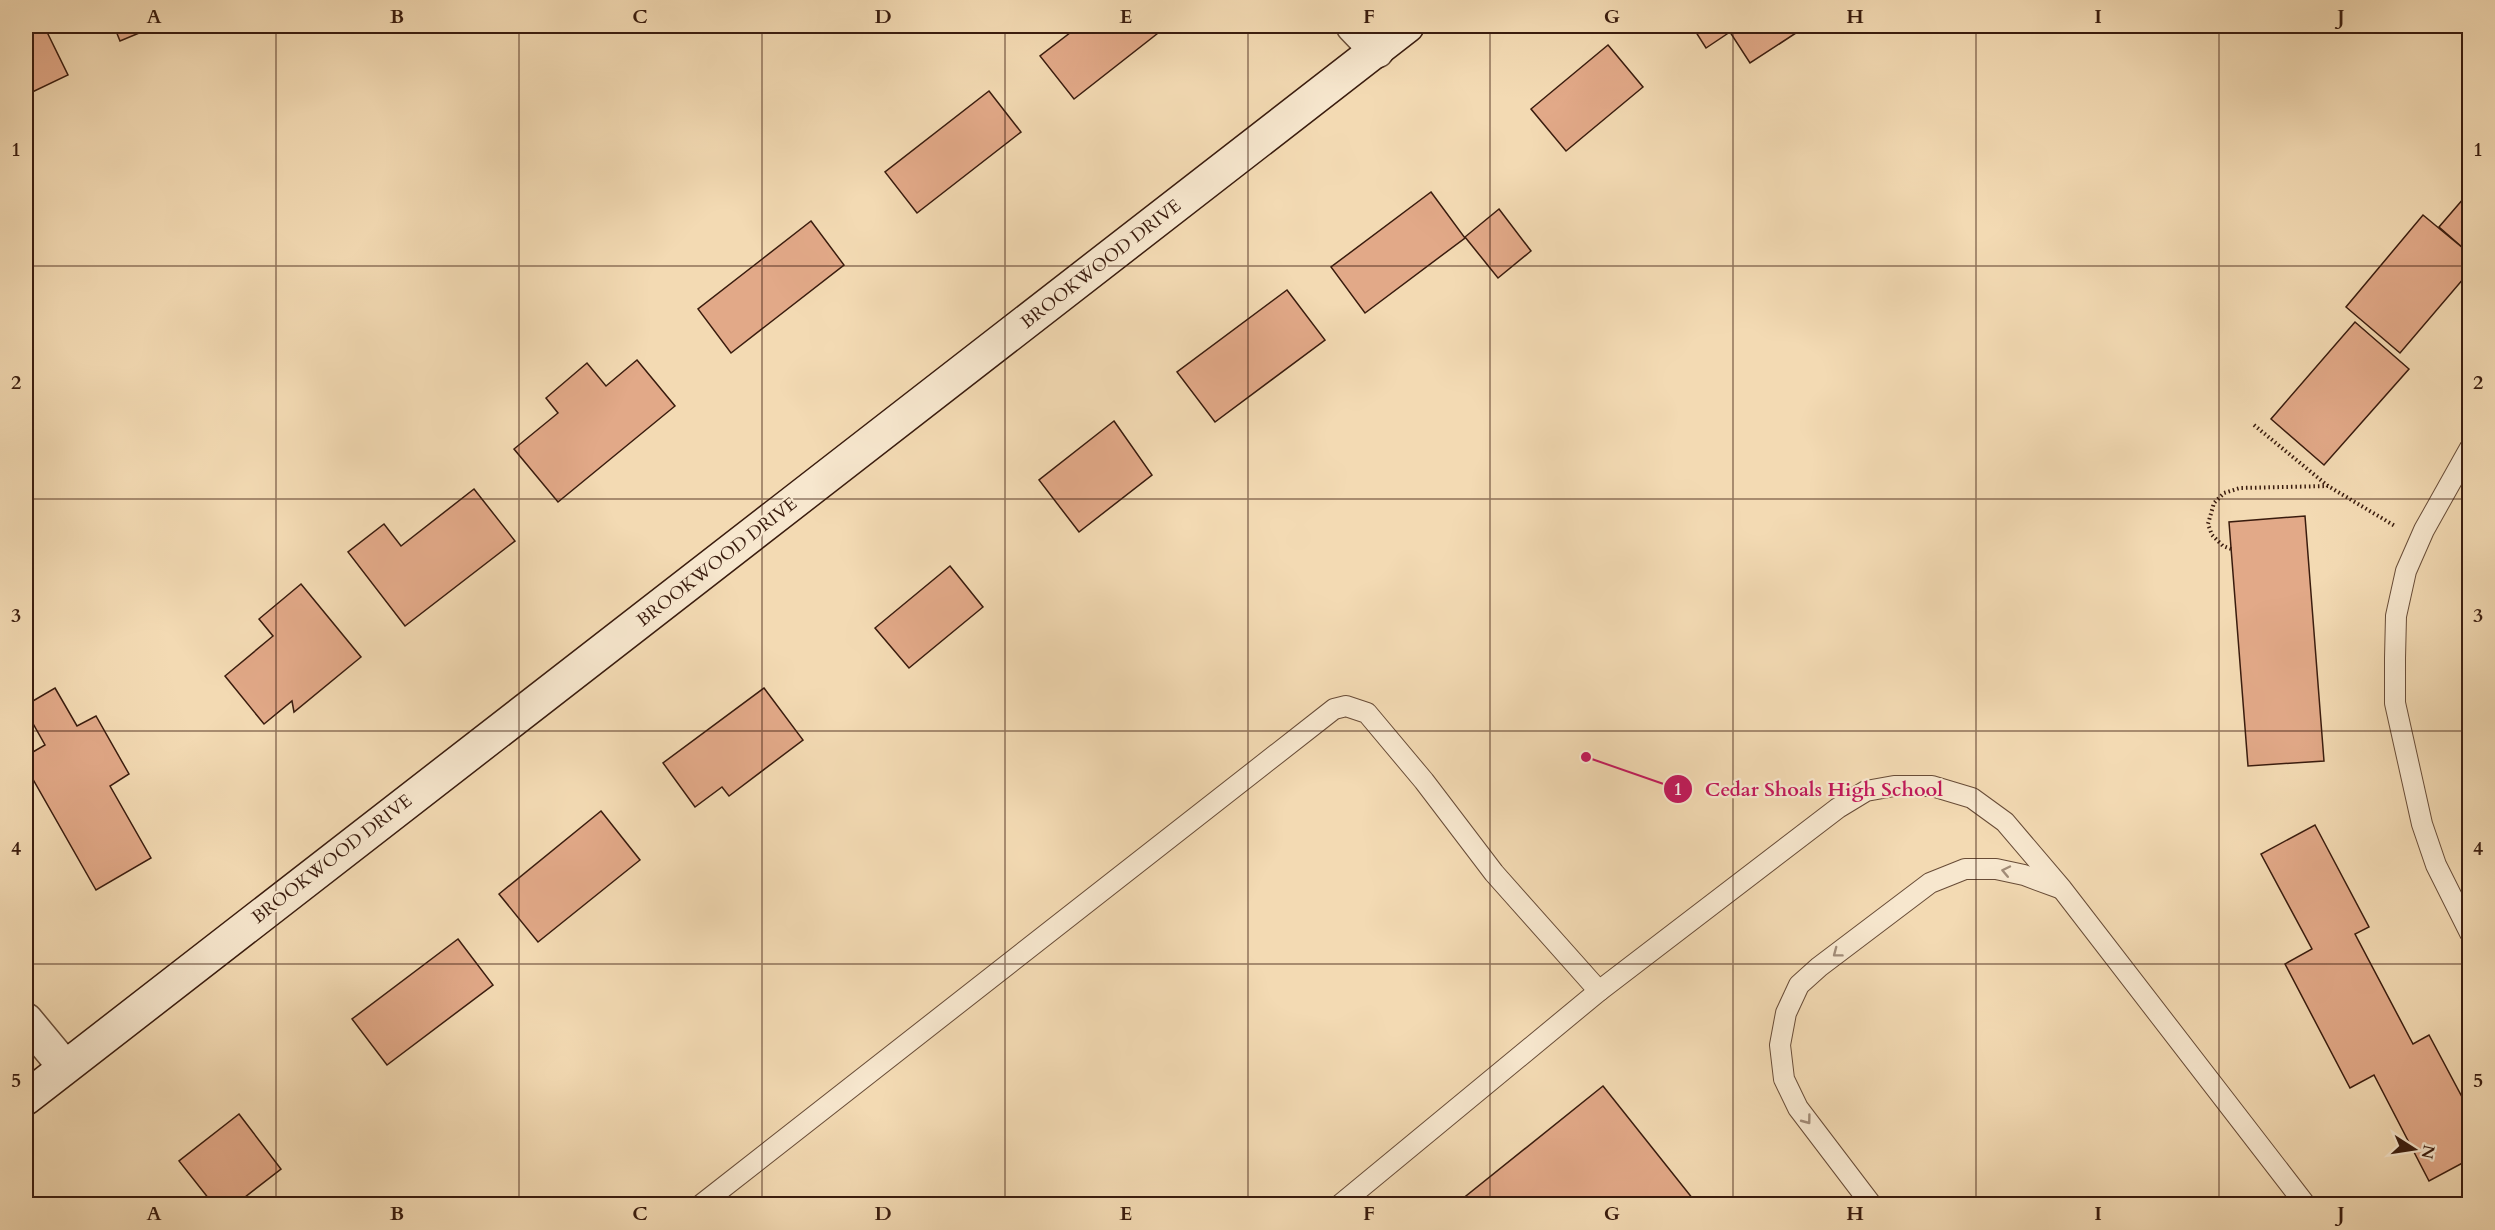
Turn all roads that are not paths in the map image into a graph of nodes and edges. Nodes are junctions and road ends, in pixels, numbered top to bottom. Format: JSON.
{"nodes":[{"id":1,"x":1353,"y":26,"type":"edge"},
{"id":2,"x":1407,"y":26,"type":"edge"},
{"id":3,"x":1377,"y":51,"type":"junction"},
{"id":4,"x":2469,"y":448,"type":"edge"},
{"id":5,"x":2062,"y":889,"type":"junction"},
{"id":6,"x":2469,"y":933,"type":"edge"},
{"id":7,"x":1599,"y":991,"type":"junction"},
{"id":8,"x":26,"y":1020,"type":"edge"},
{"id":9,"x":65,"y":1067,"type":"junction"},
{"id":10,"x":26,"y":1098,"type":"edge"},
{"id":11,"x":702,"y":1204,"type":"edge"},
{"id":12,"x":1341,"y":1204,"type":"edge"},
{"id":13,"x":1871,"y":1204,"type":"edge"},
{"id":14,"x":2305,"y":1204,"type":"edge"}],
"edges":[{"from":1,"to":3,"type":"street"},
{"from":2,"to":3,"type":"street","name":"BROOKWOOD DRIVE"},
{"from":3,"to":9,"type":"street","name":"BROOKWOOD DRIVE"},
{"from":4,"to":6,"type":"lane"},
{"from":5,"to":7,"type":"lane"},
{"from":5,"to":13,"type":"lane","one_way":true},
{"from":5,"to":14,"type":"lane"},
{"from":7,"to":11,"type":"lane"},
{"from":7,"to":12,"type":"lane"},
{"from":8,"to":9,"type":"street"},
{"from":9,"to":10,"type":"street","name":"BROOKWOOD DRIVE"}]}
